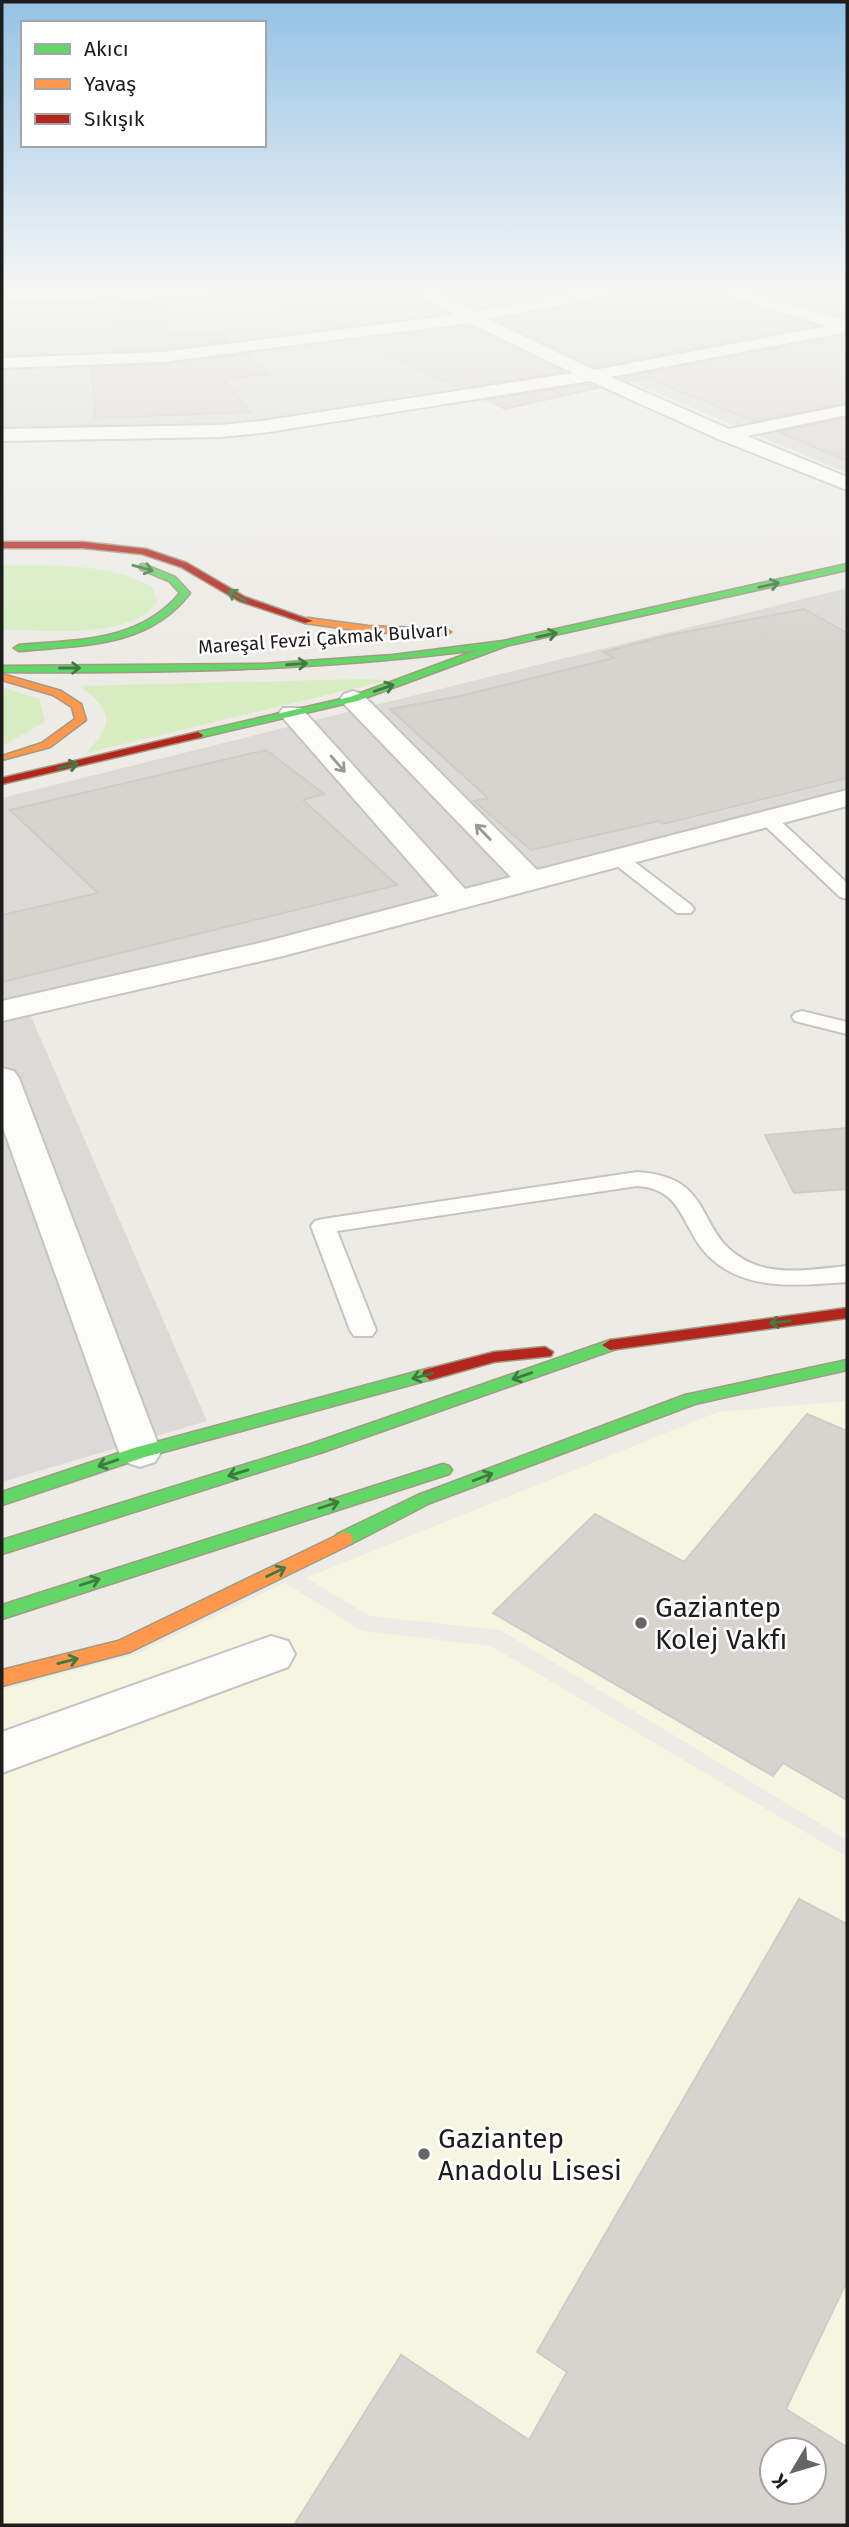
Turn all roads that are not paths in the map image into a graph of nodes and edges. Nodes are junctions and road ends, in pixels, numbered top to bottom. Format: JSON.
{"nodes":[{"id":1,"x":375,"y":409,"type":"edge"},
{"id":2,"x":669,"y":409,"type":"edge"},
{"id":3,"x":847,"y":410,"type":"edge"},
{"id":4,"x":2,"y":435,"type":"edge"},
{"id":5,"x":725,"y":435,"type":"junction"},
{"id":6,"x":847,"y":484,"type":"edge"},
{"id":7,"x":2,"y":545,"type":"edge"},
{"id":8,"x":2,"y":558,"type":"edge"},
{"id":9,"x":847,"y":567,"type":"edge"},
{"id":10,"x":348,"y":642,"type":"dead end"},
{"id":11,"x":503,"y":644,"type":"junction"},
{"id":12,"x":142,"y":647,"type":"dead end"},
{"id":13,"x":2,"y":649,"type":"edge"},
{"id":14,"x":19,"y":649,"type":"junction"},
{"id":15,"x":2,"y":669,"type":"edge"},
{"id":16,"x":2,"y":677,"type":"edge"},
{"id":17,"x":353,"y":699,"type":"junction"},
{"id":18,"x":292,"y":713,"type":"junction"},
{"id":19,"x":2,"y":759,"type":"edge"},
{"id":20,"x":2,"y":781,"type":"edge"},
{"id":21,"x":847,"y":799,"type":"edge"},
{"id":22,"x":768,"y":819,"type":"junction"},
{"id":23,"x":618,"y":858,"type":"junction"},
{"id":24,"x":531,"y":881,"type":"junction"},
{"id":25,"x":847,"y":893,"type":"edge"},
{"id":26,"x":458,"y":900,"type":"junction"},
{"id":27,"x":684,"y":909,"type":"dead end"},
{"id":28,"x":2,"y":1012,"type":"edge"},
{"id":29,"x":802,"y":1017,"type":"dead end"},
{"id":30,"x":847,"y":1028,"type":"edge"},
{"id":31,"x":2,"y":1078,"type":"edge"},
{"id":32,"x":847,"y":1274,"type":"edge"},
{"id":33,"x":847,"y":1313,"type":"edge"},
{"id":34,"x":363,"y":1330,"type":"dead end"},
{"id":35,"x":610,"y":1345,"type":"junction"},
{"id":36,"x":847,"y":1365,"type":"edge"},
{"id":37,"x":691,"y":1399,"type":"junction"},
{"id":38,"x":140,"y":1452,"type":"junction"},
{"id":39,"x":494,"y":1455,"type":"dead end"},
{"id":40,"x":455,"y":1466,"type":"dead end"},
{"id":41,"x":2,"y":1499,"type":"edge"},
{"id":42,"x":2,"y":1547,"type":"edge"},
{"id":43,"x":2,"y":1612,"type":"edge"},
{"id":44,"x":271,"y":1654,"type":"dead end"},
{"id":45,"x":2,"y":1678,"type":"edge"},
{"id":46,"x":2,"y":1753,"type":"edge"}],
"edges":[{"from":1,"to":4,"type":"street"},
{"from":2,"to":5,"type":"street"},
{"from":3,"to":5,"type":"street"},
{"from":5,"to":6,"type":"street"},
{"from":10,"to":7,"type":"main road","name":"Mareşal Fevzi Çakmak Bulvarı","one_way":true},
{"from":8,"to":14,"type":"main road","one_way":true},
{"from":11,"to":9,"type":"main road","name":"Mareşal Fevzi Çakmak Bulvarı","one_way":true},
{"from":15,"to":11,"type":"main road","name":"Mareşal Fevzi Çakmak Bulvarı","one_way":true},
{"from":17,"to":11,"type":"main road","one_way":true},
{"from":12,"to":14,"type":"main road"},
{"from":13,"to":14,"type":"main road"},
{"from":16,"to":19,"type":"main road"},
{"from":17,"to":18,"type":"main road"},
{"from":24,"to":17,"type":"street","one_way":true},
{"from":20,"to":18,"type":"main road","one_way":true},
{"from":18,"to":26,"type":"street","one_way":true},
{"from":21,"to":22,"type":"street"},
{"from":22,"to":23,"type":"street"},
{"from":22,"to":25,"type":"lane"},
{"from":23,"to":24,"type":"street"},
{"from":23,"to":27,"type":"lane"},
{"from":24,"to":26,"type":"street"},
{"from":26,"to":28,"type":"street"},
{"from":29,"to":30,"type":"lane"},
{"from":31,"to":38,"type":"street"},
{"from":32,"to":34,"type":"lane"},
{"from":33,"to":35,"type":"main road","one_way":true},
{"from":35,"to":38,"type":"main road","one_way":true},
{"from":35,"to":42,"type":"main road","one_way":true},
{"from":36,"to":37,"type":"main road"},
{"from":37,"to":39,"type":"main road"},
{"from":45,"to":37,"type":"main road","one_way":true},
{"from":38,"to":41,"type":"main road","one_way":true},
{"from":43,"to":40,"type":"main road","one_way":true},
{"from":44,"to":46,"type":"street"}]}
